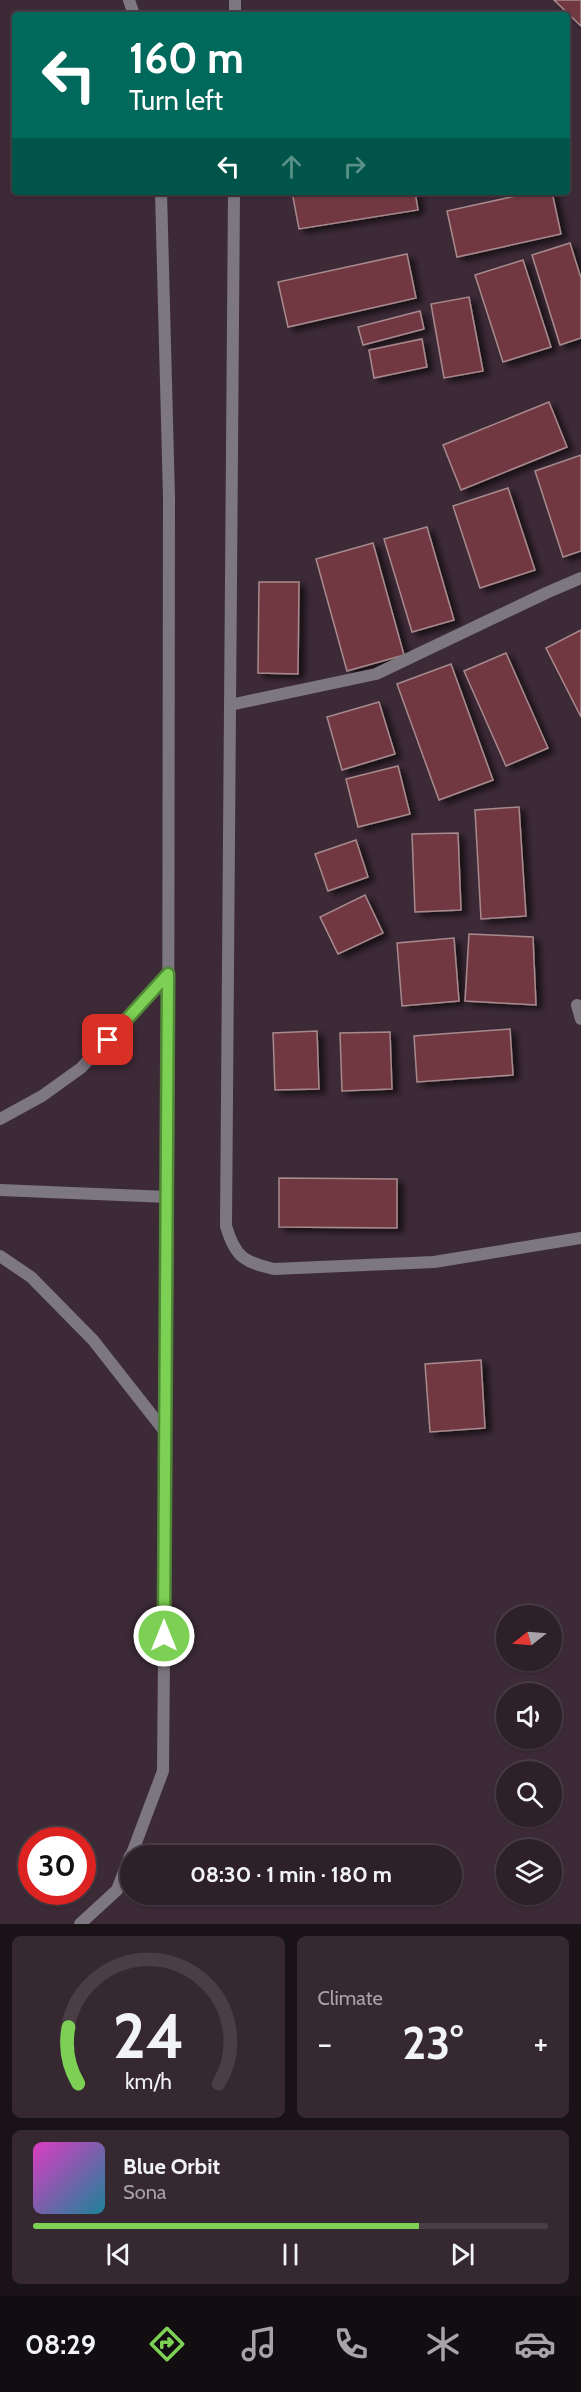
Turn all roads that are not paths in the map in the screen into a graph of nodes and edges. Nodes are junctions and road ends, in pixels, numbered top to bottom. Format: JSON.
{"nodes":[{"id":1,"x":161,"y":195,"type":"edge"},
{"id":2,"x":234,"y":195,"type":"edge"},
{"id":3,"x":581,"y":578,"type":"edge"},
{"id":4,"x":230,"y":705,"type":"junction"},
{"id":5,"x":168,"y":974,"type":"junction"},
{"id":6,"x":577,"y":1005,"type":"dead end"},
{"id":7,"x":581,"y":1019,"type":"edge"},
{"id":8,"x":0,"y":1119,"type":"edge"},
{"id":9,"x":0,"y":1190,"type":"edge"},
{"id":10,"x":168,"y":1197,"type":"junction"},
{"id":11,"x":581,"y":1238,"type":"edge"},
{"id":12,"x":0,"y":1256,"type":"edge"},
{"id":13,"x":166,"y":1433,"type":"junction"},
{"id":14,"x":135,"y":1845,"type":"edge"},
{"id":15,"x":120,"y":1883,"type":"edge"},
{"id":16,"x":80,"y":1924,"type":"edge"}],
"edges":[{"from":1,"to":5,"type":"street"},
{"from":2,"to":4,"type":"street"},
{"from":3,"to":4,"type":"street"},
{"from":4,"to":11,"type":"street"},
{"from":5,"to":8,"type":"street"},
{"from":5,"to":10,"type":"street"},
{"from":6,"to":7,"type":"street"},
{"from":9,"to":10,"type":"street"},
{"from":10,"to":13,"type":"street"},
{"from":12,"to":13,"type":"street"},
{"from":13,"to":14,"type":"street"},
{"from":15,"to":16,"type":"street"}]}
